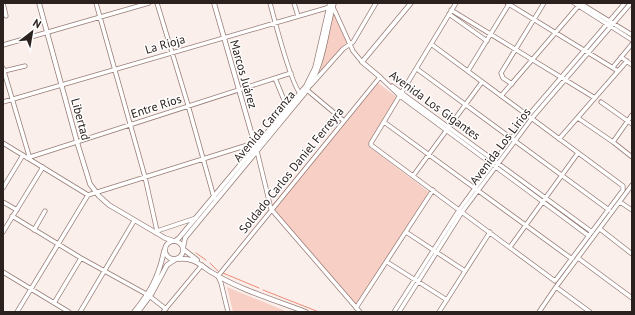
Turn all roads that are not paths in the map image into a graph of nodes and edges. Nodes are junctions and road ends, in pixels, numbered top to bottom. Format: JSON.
{"nodes":[{"id":1,"x":3,"y":3,"type":"edge"},
{"id":2,"x":39,"y":3,"type":"edge"},
{"id":3,"x":96,"y":3,"type":"edge"},
{"id":4,"x":149,"y":3,"type":"edge"},
{"id":5,"x":157,"y":3,"type":"edge"},
{"id":6,"x":214,"y":3,"type":"edge"},
{"id":7,"x":270,"y":3,"type":"edge"},
{"id":8,"x":294,"y":3,"type":"edge"},
{"id":9,"x":376,"y":3,"type":"edge"},
{"id":10,"x":411,"y":3,"type":"edge"},
{"id":11,"x":456,"y":3,"type":"edge"},
{"id":12,"x":509,"y":3,"type":"edge"},
{"id":13,"x":544,"y":3,"type":"edge"},
{"id":14,"x":574,"y":3,"type":"edge"},
{"id":15,"x":625,"y":3,"type":"edge"},
{"id":16,"x":631,"y":3,"type":"edge"},
{"id":17,"x":580,"y":4,"type":"edge"},
{"id":18,"x":332,"y":5,"type":"edge"},
{"id":19,"x":451,"y":10,"type":"junction"},
{"id":20,"x":449,"y":14,"type":"junction"},
{"id":21,"x":6,"y":16,"type":"dead end"},
{"id":22,"x":298,"y":16,"type":"junction"},
{"id":23,"x":100,"y":18,"type":"junction"},
{"id":24,"x":534,"y":20,"type":"junction"},
{"id":25,"x":276,"y":23,"type":"junction"},
{"id":26,"x":610,"y":24,"type":"junction"},
{"id":27,"x":47,"y":33,"type":"junction"},
{"id":28,"x":555,"y":33,"type":"junction"},
{"id":29,"x":491,"y":34,"type":"junction"},
{"id":30,"x":632,"y":35,"type":"edge"},
{"id":31,"x":223,"y":38,"type":"junction"},
{"id":32,"x":632,"y":40,"type":"edge"},
{"id":33,"x":486,"y":41,"type":"junction"},
{"id":34,"x":350,"y":44,"type":"junction"},
{"id":35,"x":431,"y":44,"type":"junction"},
{"id":36,"x":632,"y":44,"type":"edge"},
{"id":37,"x":3,"y":45,"type":"edge"},
{"id":38,"x":516,"y":49,"type":"junction"},
{"id":39,"x":585,"y":50,"type":"junction"},
{"id":40,"x":172,"y":53,"type":"junction"},
{"id":41,"x":589,"y":53,"type":"junction"},
{"id":42,"x":621,"y":57,"type":"junction"},
{"id":43,"x":533,"y":60,"type":"junction"},
{"id":44,"x":627,"y":61,"type":"junction"},
{"id":45,"x":362,"y":62,"type":"junction"},
{"id":46,"x":632,"y":65,"type":"edge"},
{"id":47,"x":25,"y":66,"type":"dead end"},
{"id":48,"x":612,"y":67,"type":"junction"},
{"id":49,"x":417,"y":68,"type":"junction"},
{"id":50,"x":115,"y":69,"type":"junction"},
{"id":51,"x":3,"y":70,"type":"edge"},
{"id":52,"x":468,"y":71,"type":"junction"},
{"id":53,"x":618,"y":71,"type":"junction"},
{"id":54,"x":291,"y":73,"type":"junction"},
{"id":55,"x":380,"y":77,"type":"junction"},
{"id":56,"x":275,"y":78,"type":"junction"},
{"id":57,"x":562,"y":78,"type":"junction"},
{"id":58,"x":566,"y":80,"type":"junction"},
{"id":59,"x":482,"y":82,"type":"junction"},
{"id":60,"x":512,"y":84,"type":"junction"},
{"id":61,"x":62,"y":85,"type":"junction"},
{"id":62,"x":308,"y":88,"type":"junction"},
{"id":63,"x":239,"y":90,"type":"junction"},
{"id":64,"x":302,"y":94,"type":"junction"},
{"id":65,"x":401,"y":95,"type":"junction"},
{"id":66,"x":501,"y":96,"type":"junction"},
{"id":67,"x":595,"y":98,"type":"junction"},
{"id":68,"x":12,"y":100,"type":"junction"},
{"id":69,"x":3,"y":102,"type":"edge"},
{"id":70,"x":601,"y":102,"type":"dead end"},
{"id":71,"x":466,"y":104,"type":"junction"},
{"id":72,"x":188,"y":106,"type":"junction"},
{"id":73,"x":289,"y":107,"type":"junction"},
{"id":74,"x":632,"y":115,"type":"edge"},
{"id":75,"x":530,"y":117,"type":"junction"},
{"id":76,"x":578,"y":118,"type":"junction"},
{"id":77,"x":344,"y":121,"type":"junction"},
{"id":78,"x":628,"y":121,"type":"junction"},
{"id":79,"x":384,"y":122,"type":"junction"},
{"id":80,"x":632,"y":124,"type":"edge"},
{"id":81,"x":130,"y":125,"type":"junction"},
{"id":82,"x":447,"y":129,"type":"junction"},
{"id":83,"x":559,"y":139,"type":"junction"},
{"id":84,"x":514,"y":140,"type":"junction"},
{"id":85,"x":77,"y":142,"type":"junction"},
{"id":86,"x":613,"y":142,"type":"junction"},
{"id":87,"x":3,"y":143,"type":"edge"},
{"id":88,"x":255,"y":147,"type":"junction"},
{"id":89,"x":578,"y":153,"type":"junction"},
{"id":90,"x":429,"y":154,"type":"junction"},
{"id":91,"x":22,"y":155,"type":"junction"},
{"id":92,"x":632,"y":157,"type":"edge"},
{"id":93,"x":29,"y":158,"type":"junction"},
{"id":94,"x":203,"y":159,"type":"junction"},
{"id":95,"x":496,"y":165,"type":"junction"},
{"id":96,"x":43,"y":167,"type":"junction"},
{"id":97,"x":413,"y":176,"type":"junction"},
{"id":98,"x":562,"y":176,"type":"junction"},
{"id":99,"x":145,"y":177,"type":"junction"},
{"id":100,"x":632,"y":185,"type":"edge"},
{"id":101,"x":3,"y":188,"type":"edge"},
{"id":102,"x":477,"y":189,"type":"junction"},
{"id":103,"x":433,"y":190,"type":"junction"},
{"id":104,"x":96,"y":193,"type":"junction"},
{"id":105,"x":88,"y":195,"type":"junction"},
{"id":106,"x":215,"y":199,"type":"junction"},
{"id":107,"x":544,"y":200,"type":"junction"},
{"id":108,"x":3,"y":202,"type":"edge"},
{"id":109,"x":620,"y":202,"type":"junction"},
{"id":110,"x":271,"y":209,"type":"junction"},
{"id":111,"x":17,"y":210,"type":"junction"},
{"id":112,"x":608,"y":210,"type":"junction"},
{"id":113,"x":632,"y":210,"type":"edge"},
{"id":114,"x":45,"y":211,"type":"dead end"},
{"id":115,"x":461,"y":211,"type":"junction"},
{"id":116,"x":12,"y":216,"type":"junction"},
{"id":117,"x":197,"y":218,"type":"junction"},
{"id":118,"x":134,"y":221,"type":"junction"},
{"id":119,"x":526,"y":225,"type":"junction"},
{"id":120,"x":600,"y":229,"type":"junction"},
{"id":121,"x":34,"y":230,"type":"junction"},
{"id":122,"x":3,"y":232,"type":"edge"},
{"id":123,"x":157,"y":232,"type":"junction"},
{"id":124,"x":406,"y":232,"type":"junction"},
{"id":125,"x":490,"y":232,"type":"junction"},
{"id":126,"x":591,"y":234,"type":"junction"},
{"id":127,"x":594,"y":237,"type":"junction"},
{"id":128,"x":174,"y":241,"type":"junction"},
{"id":129,"x":58,"y":244,"type":"junction"},
{"id":130,"x":510,"y":247,"type":"junction"},
{"id":131,"x":183,"y":248,"type":"junction"},
{"id":132,"x":165,"y":250,"type":"junction"},
{"id":133,"x":435,"y":251,"type":"junction"},
{"id":134,"x":632,"y":254,"type":"edge"},
{"id":135,"x":81,"y":258,"type":"junction"},
{"id":136,"x":578,"y":258,"type":"junction"},
{"id":137,"x":177,"y":259,"type":"junction"},
{"id":138,"x":572,"y":259,"type":"junction"},
{"id":139,"x":387,"y":262,"type":"junction"},
{"id":140,"x":202,"y":265,"type":"junction"},
{"id":141,"x":105,"y":271,"type":"junction"},
{"id":142,"x":465,"y":271,"type":"junction"},
{"id":143,"x":3,"y":272,"type":"edge"},
{"id":144,"x":218,"y":276,"type":"junction"},
{"id":145,"x":417,"y":281,"type":"junction"},
{"id":146,"x":556,"y":287,"type":"junction"},
{"id":147,"x":31,"y":289,"type":"junction"},
{"id":148,"x":149,"y":295,"type":"junction"},
{"id":149,"x":632,"y":298,"type":"edge"},
{"id":150,"x":446,"y":300,"type":"junction"},
{"id":151,"x":54,"y":303,"type":"junction"},
{"id":152,"x":356,"y":308,"type":"junction"},
{"id":153,"x":164,"y":310,"type":"edge"},
{"id":154,"x":17,"y":312,"type":"edge"},
{"id":155,"x":69,"y":312,"type":"edge"},
{"id":156,"x":80,"y":312,"type":"edge"},
{"id":157,"x":134,"y":312,"type":"edge"},
{"id":158,"x":138,"y":312,"type":"edge"},
{"id":159,"x":228,"y":312,"type":"edge"},
{"id":160,"x":306,"y":312,"type":"edge"},
{"id":161,"x":360,"y":312,"type":"edge"},
{"id":162,"x":394,"y":312,"type":"edge"},
{"id":163,"x":399,"y":312,"type":"edge"},
{"id":164,"x":439,"y":312,"type":"edge"},
{"id":165,"x":539,"y":312,"type":"edge"},
{"id":166,"x":590,"y":312,"type":"edge"}],
"edges":[{"from":1,"to":21,"type":"street"},
{"from":2,"to":27,"type":"main road","name":"Libertad"},
{"from":3,"to":23,"type":"street"},
{"from":4,"to":23,"type":"street"},
{"from":5,"to":40,"type":"street"},
{"from":6,"to":31,"type":"main road","name":"Marcos Juárez"},
{"from":7,"to":25,"type":"street"},
{"from":8,"to":22,"type":"street"},
{"from":9,"to":34,"type":"street"},
{"from":10,"to":45,"type":"main road"},
{"from":11,"to":19,"type":"street"},
{"from":12,"to":24,"type":"street"},
{"from":12,"to":29,"type":"street"},
{"from":13,"to":24,"type":"street"},
{"from":14,"to":17,"type":"street"},
{"from":15,"to":26,"type":"street","name":"Avenida Los Lirios"},
{"from":16,"to":26,"type":"street","name":"Avenida Los Lirios"},
{"from":17,"to":26,"type":"street"},
{"from":17,"to":28,"type":"street"},
{"from":18,"to":22,"type":"street","name":"La Rioja"},
{"from":18,"to":34,"type":"street"},
{"from":18,"to":62,"type":"main road","name":"Avenida Carranza"},
{"from":18,"to":64,"type":"main road","name":"Avenida Carranza"},
{"from":19,"to":20,"type":"street"},
{"from":19,"to":29,"type":"street"},
{"from":20,"to":33,"type":"street"},
{"from":20,"to":35,"type":"street"},
{"from":22,"to":25,"type":"street","name":"La Rioja"},
{"from":23,"to":27,"type":"street"},
{"from":23,"to":50,"type":"street"},
{"from":24,"to":28,"type":"street"},
{"from":24,"to":38,"type":"street"},
{"from":25,"to":31,"type":"street","name":"La Rioja"},
{"from":25,"to":54,"type":"street"},
{"from":26,"to":30,"type":"street"},
{"from":26,"to":32,"type":"street"},
{"from":26,"to":39,"type":"street","name":"Avenida Los Lirios"},
{"from":26,"to":41,"type":"street","name":"Avenida Los Lirios"},
{"from":27,"to":37,"type":"street"},
{"from":27,"to":61,"type":"main road","name":"Libertad"},
{"from":28,"to":39,"type":"street"},
{"from":28,"to":43,"type":"street"},
{"from":29,"to":33,"type":"street"},
{"from":29,"to":38,"type":"street"},
{"from":31,"to":40,"type":"street","name":"La Rioja"},
{"from":31,"to":63,"type":"main road","name":"Marcos Juárez"},
{"from":33,"to":52,"type":"street"},
{"from":34,"to":45,"type":"street"},
{"from":34,"to":62,"type":"street"},
{"from":35,"to":49,"type":"street"},
{"from":35,"to":52,"type":"street"},
{"from":36,"to":42,"type":"street"},
{"from":38,"to":43,"type":"street"},
{"from":38,"to":60,"type":"street"},
{"from":39,"to":41,"type":"street"},
{"from":39,"to":57,"type":"street","name":"Avenida Los Lirios"},
{"from":40,"to":50,"type":"street","name":"La Rioja"},
{"from":40,"to":72,"type":"street"},
{"from":41,"to":48,"type":"street"},
{"from":41,"to":58,"type":"street","name":"Avenida Los Lirios"},
{"from":42,"to":44,"type":"street"},
{"from":42,"to":48,"type":"street"},
{"from":43,"to":57,"type":"street"},
{"from":43,"to":60,"type":"street"},
{"from":44,"to":46,"type":"street"},
{"from":44,"to":53,"type":"street"},
{"from":45,"to":55,"type":"main road"},
{"from":47,"to":51,"type":"street"},
{"from":48,"to":53,"type":"street"},
{"from":49,"to":65,"type":"street"},
{"from":49,"to":71,"type":"street"},
{"from":50,"to":61,"type":"street","name":"La Rioja"},
{"from":50,"to":81,"type":"street"},
{"from":51,"to":68,"type":"street"},
{"from":52,"to":59,"type":"street"},
{"from":53,"to":67,"type":"street"},
{"from":54,"to":56,"type":"street","name":"Entre Ríos"},
{"from":54,"to":64,"type":"street"},
{"from":55,"to":65,"type":"street","name":"Avenida Los Gigantes"},
{"from":55,"to":77,"type":"street","name":"Soldado Carlos Daniel Ferreyra"},
{"from":56,"to":63,"type":"street","name":"Entre Ríos"},
{"from":56,"to":73,"type":"street"},
{"from":57,"to":58,"type":"street"},
{"from":57,"to":75,"type":"street","name":"Avenida Los Lirios"},
{"from":58,"to":67,"type":"street"},
{"from":58,"to":75,"type":"street","name":"Avenida Los Lirios"},
{"from":59,"to":66,"type":"street"},
{"from":59,"to":71,"type":"street"},
{"from":60,"to":66,"type":"street"},
{"from":61,"to":68,"type":"street","name":"La Rioja"},
{"from":61,"to":85,"type":"main road","name":"Libertad"},
{"from":62,"to":64,"type":"main road","name":"Avenida Carranza"},
{"from":62,"to":77,"type":"street"},
{"from":63,"to":72,"type":"street","name":"Entre Ríos"},
{"from":63,"to":88,"type":"main road","name":"Marcos Juárez"},
{"from":64,"to":73,"type":"main road","name":"Avenida Carranza"},
{"from":64,"to":88,"type":"main road","name":"Avenida Carranza"},
{"from":65,"to":79,"type":"street"},
{"from":65,"to":82,"type":"street","name":"Avenida Los Gigantes"},
{"from":66,"to":75,"type":"street"},
{"from":67,"to":76,"type":"street"},
{"from":68,"to":69,"type":"street","name":"La Rioja"},
{"from":68,"to":93,"type":"street"},
{"from":70,"to":78,"type":"street"},
{"from":71,"to":82,"type":"street"},
{"from":71,"to":84,"type":"street"},
{"from":72,"to":81,"type":"street","name":"Entre Ríos"},
{"from":72,"to":94,"type":"street"},
{"from":73,"to":88,"type":"main road","name":"Avenida Carranza"},
{"from":74,"to":78,"type":"street"},
{"from":75,"to":83,"type":"street"},
{"from":75,"to":84,"type":"street","name":"Avenida Los Lirios"},
{"from":76,"to":83,"type":"street"},
{"from":76,"to":86,"type":"street"},
{"from":77,"to":110,"type":"street","name":"Soldado Carlos Daniel Ferreyra"},
{"from":78,"to":80,"type":"street"},
{"from":78,"to":86,"type":"street"},
{"from":79,"to":90,"type":"street"},
{"from":79,"to":97,"type":"street"},
{"from":81,"to":85,"type":"street","name":"Entre Ríos"},
{"from":81,"to":99,"type":"street"},
{"from":82,"to":90,"type":"street"},
{"from":82,"to":95,"type":"street","name":"Avenida Los Gigantes"},
{"from":83,"to":89,"type":"street"},
{"from":84,"to":95,"type":"street","name":"Avenida Los Lirios"},
{"from":84,"to":98,"type":"street"},
{"from":85,"to":93,"type":"street","name":"Entre Ríos"},
{"from":85,"to":104,"type":"main road","name":"Libertad"},
{"from":86,"to":92,"type":"street"},
{"from":87,"to":91,"type":"street"},
{"from":88,"to":94,"type":"street"},
{"from":88,"to":106,"type":"main road","name":"Avenida Carranza"},
{"from":88,"to":110,"type":"street"},
{"from":89,"to":98,"type":"street"},
{"from":89,"to":112,"type":"street"},
{"from":90,"to":97,"type":"street"},
{"from":90,"to":102,"type":"street"},
{"from":91,"to":93,"type":"street"},
{"from":91,"to":101,"type":"street"},
{"from":93,"to":96,"type":"street"},
{"from":94,"to":99,"type":"street"},
{"from":94,"to":106,"type":"street"},
{"from":95,"to":102,"type":"street","name":"Avenida Los Lirios"},
{"from":95,"to":107,"type":"street","name":"Avenida Los Gigantes"},
{"from":96,"to":105,"type":"street"},
{"from":96,"to":111,"type":"street"},
{"from":97,"to":103,"type":"street"},
{"from":98,"to":107,"type":"street"},
{"from":98,"to":112,"type":"street"},
{"from":99,"to":104,"type":"street"},
{"from":99,"to":123,"type":"street"},
{"from":100,"to":109,"type":"street"},
{"from":102,"to":115,"type":"street","name":"Avenida Los Lirios"},
{"from":102,"to":119,"type":"street"},
{"from":103,"to":115,"type":"street"},
{"from":103,"to":124,"type":"street"},
{"from":104,"to":105,"type":"street"},
{"from":104,"to":118,"type":"main road","name":"Libertad"},
{"from":105,"to":129,"type":"street"},
{"from":106,"to":117,"type":"main road","name":"Avenida Carranza"},
{"from":106,"to":131,"type":"main road","name":"Avenida Carranza"},
{"from":107,"to":119,"type":"street"},
{"from":107,"to":126,"type":"street","name":"Avenida Los Gigantes"},
{"from":108,"to":111,"type":"street"},
{"from":109,"to":113,"type":"street"},
{"from":109,"to":120,"type":"street"},
{"from":110,"to":144,"type":"street","name":"Soldado Carlos Daniel Ferreyra"},
{"from":110,"to":152,"type":"street"},
{"from":111,"to":116,"type":"street"},
{"from":112,"to":126,"type":"street"},
{"from":114,"to":121,"type":"street"},
{"from":115,"to":125,"type":"street"},
{"from":115,"to":133,"type":"street","name":"Avenida Los Lirios"},
{"from":116,"to":121,"type":"street"},
{"from":116,"to":122,"type":"street"},
{"from":117,"to":123,"type":"street"},
{"from":117,"to":128,"type":"main road","name":"Avenida Carranza"},
{"from":118,"to":123,"type":"main road","name":"Libertad"},
{"from":118,"to":132,"type":"main road","name":"Libertad"},
{"from":118,"to":141,"type":"street"},
{"from":119,"to":130,"type":"street"},
{"from":119,"to":138,"type":"street"},
{"from":120,"to":127,"type":"street"},
{"from":120,"to":134,"type":"street"},
{"from":121,"to":129,"type":"street"},
{"from":123,"to":128,"type":"main road","name":"Libertad"},
{"from":124,"to":133,"type":"street"},
{"from":124,"to":139,"type":"street"},
{"from":125,"to":130,"type":"street"},
{"from":125,"to":142,"type":"street"},
{"from":126,"to":127,"type":"street","name":"Avenida Los Gigantes"},
{"from":126,"to":138,"type":"street"},
{"from":127,"to":136,"type":"street"},
{"from":128,"to":131,"type":"main road"},
{"from":128,"to":132,"type":"main road"},
{"from":129,"to":135,"type":"street"},
{"from":129,"to":147,"type":"street"},
{"from":130,"to":138,"type":"street"},
{"from":131,"to":137,"type":"main road"},
{"from":131,"to":144,"type":"main road"},
{"from":132,"to":137,"type":"main road"},
{"from":132,"to":148,"type":"main road"},
{"from":133,"to":142,"type":"street"},
{"from":133,"to":145,"type":"street","name":"Avenida Los Lirios"},
{"from":135,"to":141,"type":"street"},
{"from":135,"to":151,"type":"street"},
{"from":136,"to":146,"type":"street"},
{"from":136,"to":149,"type":"street"},
{"from":137,"to":140,"type":"main road"},
{"from":137,"to":148,"type":"main road"},
{"from":139,"to":145,"type":"street"},
{"from":139,"to":152,"type":"street"},
{"from":140,"to":144,"type":"main road"},
{"from":140,"to":153,"type":"street"},
{"from":141,"to":148,"type":"street"},
{"from":141,"to":156,"type":"street"},
{"from":142,"to":150,"type":"street"},
{"from":143,"to":147,"type":"street"},
{"from":144,"to":159,"type":"street"},
{"from":144,"to":160,"type":"main road"},
{"from":145,"to":150,"type":"street"},
{"from":145,"to":162,"type":"street","name":"Avenida Los Lirios"},
{"from":145,"to":163,"type":"street","name":"Avenida Los Lirios"},
{"from":146,"to":165,"type":"street"},
{"from":146,"to":166,"type":"street"},
{"from":147,"to":151,"type":"street"},
{"from":147,"to":154,"type":"street"},
{"from":148,"to":153,"type":"street"},
{"from":148,"to":157,"type":"main road"},
{"from":148,"to":158,"type":"main road"},
{"from":150,"to":164,"type":"street"},
{"from":151,"to":155,"type":"street"},
{"from":152,"to":161,"type":"street"}]}
